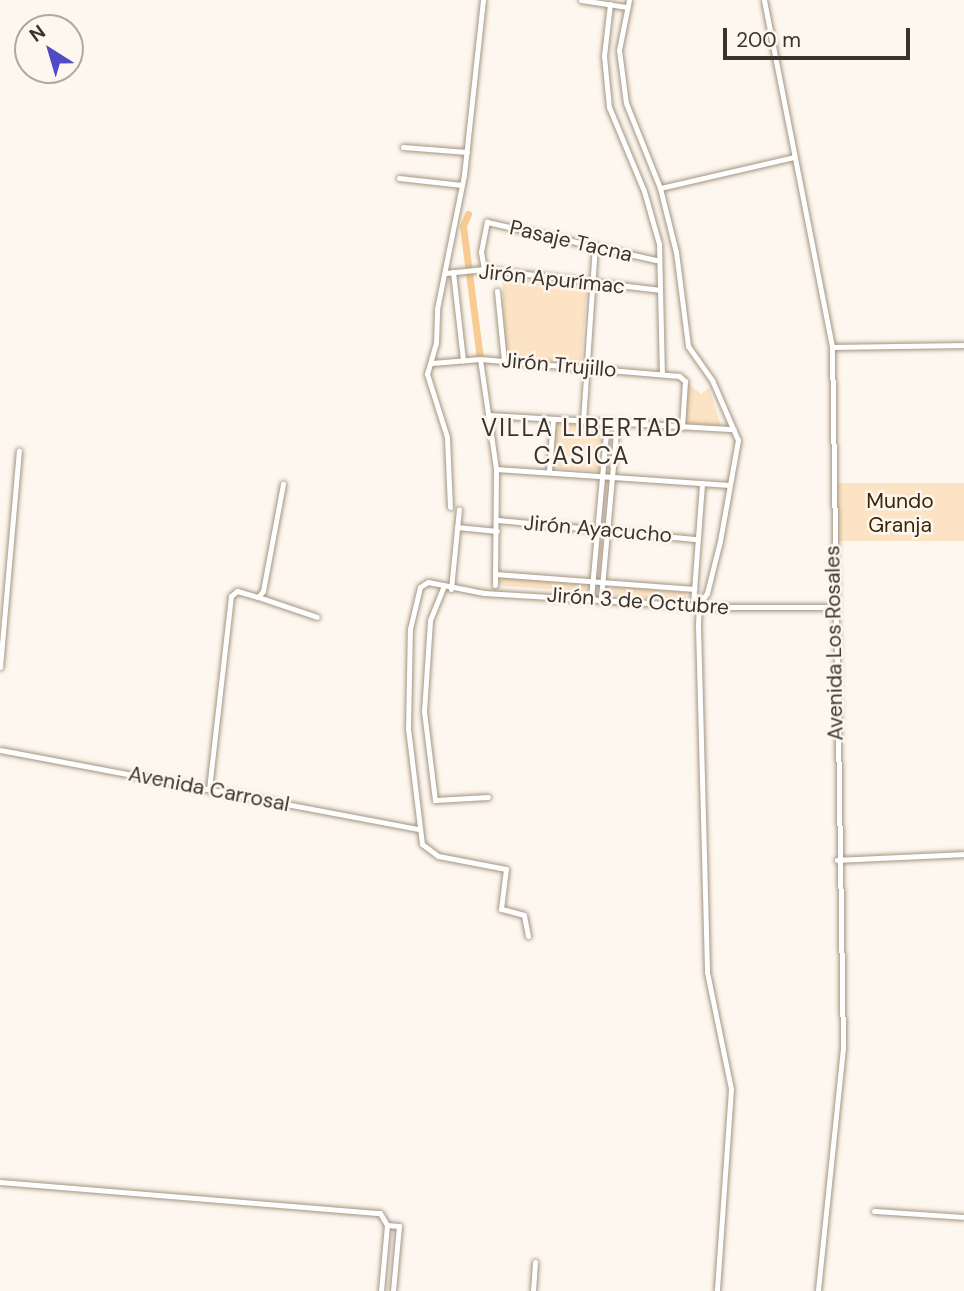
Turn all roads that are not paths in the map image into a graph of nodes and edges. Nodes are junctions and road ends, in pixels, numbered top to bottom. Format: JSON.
{"nodes":[{"id":1,"x":483,"y":0,"type":"edge"},
{"id":2,"x":581,"y":0,"type":"edge"},
{"id":3,"x":764,"y":0,"type":"edge"},
{"id":4,"x":628,"y":3,"type":"edge"},
{"id":5,"x":610,"y":4,"type":"junction"},
{"id":6,"x":403,"y":147,"type":"dead end"},
{"id":7,"x":467,"y":152,"type":"junction"},
{"id":8,"x":794,"y":157,"type":"junction"},
{"id":9,"x":399,"y":178,"type":"dead end"},
{"id":10,"x":462,"y":185,"type":"junction"},
{"id":11,"x":660,"y":188,"type":"junction"},
{"id":12,"x":595,"y":247,"type":"junction"},
{"id":13,"x":656,"y":260,"type":"junction"},
{"id":14,"x":484,"y":269,"type":"junction"},
{"id":15,"x":449,"y":273,"type":"junction"},
{"id":16,"x":592,"y":283,"type":"junction"},
{"id":17,"x":659,"y":290,"type":"junction"},
{"id":18,"x":496,"y":291,"type":"dead end"},
{"id":19,"x":964,"y":345,"type":"edge"},
{"id":20,"x":832,"y":347,"type":"junction"},
{"id":21,"x":480,"y":359,"type":"junction"},
{"id":22,"x":463,"y":360,"type":"junction"},
{"id":23,"x":504,"y":361,"type":"junction"},
{"id":24,"x":432,"y":363,"type":"junction"},
{"id":25,"x":586,"y":368,"type":"junction"},
{"id":26,"x":662,"y":373,"type":"junction"},
{"id":27,"x":488,"y":415,"type":"junction"},
{"id":28,"x":553,"y":419,"type":"junction"},
{"id":29,"x":583,"y":421,"type":"junction"},
{"id":30,"x":607,"y":423,"type":"junction"},
{"id":31,"x":617,"y":423,"type":"junction"},
{"id":32,"x":682,"y":427,"type":"junction"},
{"id":33,"x":734,"y":429,"type":"junction"},
{"id":34,"x":19,"y":451,"type":"dead end"},
{"id":35,"x":496,"y":469,"type":"junction"},
{"id":36,"x":549,"y":471,"type":"junction"},
{"id":37,"x":602,"y":475,"type":"junction"},
{"id":38,"x":612,"y":476,"type":"junction"},
{"id":39,"x":702,"y":483,"type":"junction"},
{"id":40,"x":283,"y":484,"type":"dead end"},
{"id":41,"x":729,"y":485,"type":"junction"},
{"id":42,"x":450,"y":507,"type":"dead end"},
{"id":43,"x":458,"y":509,"type":"dead end"},
{"id":44,"x":498,"y":520,"type":"junction"},
{"id":45,"x":457,"y":527,"type":"junction"},
{"id":46,"x":597,"y":529,"type":"junction"},
{"id":47,"x":607,"y":530,"type":"junction"},
{"id":48,"x":498,"y":531,"type":"junction"},
{"id":49,"x":697,"y":539,"type":"junction"},
{"id":50,"x":495,"y":574,"type":"junction"},
{"id":51,"x":593,"y":582,"type":"junction"},
{"id":52,"x":602,"y":583,"type":"junction"},
{"id":53,"x":495,"y":585,"type":"dead end"},
{"id":54,"x":443,"y":588,"type":"junction"},
{"id":55,"x":451,"y":589,"type":"junction"},
{"id":56,"x":694,"y":589,"type":"junction"},
{"id":57,"x":258,"y":597,"type":"junction"},
{"id":58,"x":592,"y":598,"type":"junction"},
{"id":59,"x":601,"y":598,"type":"junction"},
{"id":60,"x":696,"y":604,"type":"junction"},
{"id":61,"x":834,"y":607,"type":"junction"},
{"id":62,"x":317,"y":617,"type":"dead end"},
{"id":63,"x":0,"y":667,"type":"edge"},
{"id":64,"x":0,"y":750,"type":"edge"},
{"id":65,"x":209,"y":789,"type":"junction"},
{"id":66,"x":488,"y":797,"type":"dead end"},
{"id":67,"x":418,"y":829,"type":"junction"},
{"id":68,"x":964,"y":854,"type":"edge"},
{"id":69,"x":837,"y":860,"type":"junction"},
{"id":70,"x":528,"y":936,"type":"dead end"},
{"id":71,"x":0,"y":1182,"type":"edge"},
{"id":72,"x":874,"y":1211,"type":"dead end"},
{"id":73,"x":964,"y":1217,"type":"edge"},
{"id":74,"x":387,"y":1225,"type":"junction"},
{"id":75,"x":535,"y":1262,"type":"dead end"},
{"id":76,"x":381,"y":1291,"type":"edge"},
{"id":77,"x":393,"y":1291,"type":"edge"},
{"id":78,"x":533,"y":1291,"type":"edge"},
{"id":79,"x":717,"y":1291,"type":"edge"},
{"id":80,"x":818,"y":1291,"type":"edge"}],
"edges":[{"from":1,"to":7,"type":"street"},
{"from":2,"to":5,"type":"street"},
{"from":3,"to":8,"type":"street","name":"Avenida Los Rosales"},
{"from":4,"to":5,"type":"street"},
{"from":4,"to":11,"type":"street"},
{"from":5,"to":13,"type":"street"},
{"from":6,"to":7,"type":"street"},
{"from":7,"to":10,"type":"street"},
{"from":8,"to":11,"type":"street"},
{"from":8,"to":20,"type":"street","name":"Avenida Los Rosales"},
{"from":9,"to":10,"type":"street"},
{"from":10,"to":15,"type":"street"},
{"from":11,"to":33,"type":"street"},
{"from":12,"to":13,"type":"street","name":"Pasaje Tacna"},
{"from":12,"to":14,"type":"street","name":"Pasaje Tacna"},
{"from":12,"to":16,"type":"street"},
{"from":13,"to":17,"type":"street"},
{"from":14,"to":15,"type":"street","name":"Jirón Apurímac"},
{"from":14,"to":16,"type":"street","name":"Jirón Apurímac"},
{"from":15,"to":22,"type":"street"},
{"from":15,"to":24,"type":"street"},
{"from":16,"to":17,"type":"street","name":"Jirón Apurímac"},
{"from":16,"to":25,"type":"street"},
{"from":17,"to":26,"type":"street"},
{"from":18,"to":23,"type":"street"},
{"from":19,"to":20,"type":"street"},
{"from":20,"to":61,"type":"street","name":"Avenida Los Rosales"},
{"from":21,"to":22,"type":"street","name":"Jirón Trujillo"},
{"from":21,"to":23,"type":"street","name":"Jirón Trujillo"},
{"from":21,"to":27,"type":"street"},
{"from":22,"to":24,"type":"street","name":"Jirón Trujillo"},
{"from":23,"to":25,"type":"street","name":"Jirón Trujillo"},
{"from":24,"to":42,"type":"street"},
{"from":25,"to":26,"type":"street","name":"Jirón Trujillo"},
{"from":25,"to":29,"type":"street"},
{"from":26,"to":32,"type":"street","name":"Jirón Trujillo"},
{"from":27,"to":28,"type":"street"},
{"from":27,"to":35,"type":"street"},
{"from":28,"to":29,"type":"street"},
{"from":28,"to":36,"type":"street"},
{"from":29,"to":30,"type":"street"},
{"from":30,"to":31,"type":"street"},
{"from":30,"to":37,"type":"street"},
{"from":31,"to":32,"type":"street"},
{"from":31,"to":38,"type":"street"},
{"from":32,"to":33,"type":"street"},
{"from":33,"to":41,"type":"street"},
{"from":34,"to":63,"type":"street"},
{"from":35,"to":36,"type":"street"},
{"from":35,"to":44,"type":"street"},
{"from":36,"to":37,"type":"street"},
{"from":37,"to":38,"type":"street"},
{"from":37,"to":46,"type":"street"},
{"from":38,"to":39,"type":"street"},
{"from":38,"to":47,"type":"street"},
{"from":39,"to":41,"type":"street"},
{"from":39,"to":49,"type":"street"},
{"from":40,"to":57,"type":"street"},
{"from":41,"to":60,"type":"street"},
{"from":43,"to":45,"type":"street"},
{"from":44,"to":46,"type":"street","name":"Jirón Ayacucho"},
{"from":44,"to":48,"type":"street"},
{"from":45,"to":48,"type":"street","name":"Jirón Ayacucho"},
{"from":45,"to":55,"type":"street"},
{"from":46,"to":47,"type":"street","name":"Jirón Ayacucho"},
{"from":46,"to":51,"type":"street"},
{"from":47,"to":49,"type":"street","name":"Jirón Ayacucho"},
{"from":47,"to":52,"type":"street"},
{"from":48,"to":50,"type":"street"},
{"from":49,"to":56,"type":"street"},
{"from":50,"to":51,"type":"street","name":"Jirón 3 de Octubre"},
{"from":50,"to":53,"type":"street"},
{"from":51,"to":52,"type":"street","name":"Jirón 3 de Octubre"},
{"from":51,"to":58,"type":"street"},
{"from":52,"to":56,"type":"street","name":"Jirón 3 de Octubre"},
{"from":52,"to":59,"type":"street"},
{"from":54,"to":55,"type":"street","name":"Jirón 3 de Octubre"},
{"from":54,"to":66,"type":"street"},
{"from":54,"to":67,"type":"street"},
{"from":55,"to":58,"type":"street","name":"Jirón 3 de Octubre"},
{"from":56,"to":60,"type":"street"},
{"from":57,"to":62,"type":"street"},
{"from":57,"to":65,"type":"street"},
{"from":58,"to":59,"type":"street","name":"Jirón 3 de Octubre"},
{"from":59,"to":60,"type":"street","name":"Jirón 3 de Octubre"},
{"from":60,"to":61,"type":"street","name":"Jirón 3 de Octubre"},
{"from":60,"to":79,"type":"street"},
{"from":61,"to":69,"type":"street","name":"Avenida Los Rosales"},
{"from":64,"to":65,"type":"street","name":"Avenida Carrosal"},
{"from":65,"to":67,"type":"street","name":"Avenida Carrosal"},
{"from":67,"to":70,"type":"street"},
{"from":68,"to":69,"type":"street"},
{"from":69,"to":80,"type":"street","name":"Avenida Los Rosales"},
{"from":71,"to":74,"type":"street"},
{"from":72,"to":73,"type":"street"},
{"from":74,"to":76,"type":"street"},
{"from":74,"to":77,"type":"street"},
{"from":75,"to":78,"type":"street"}]}
